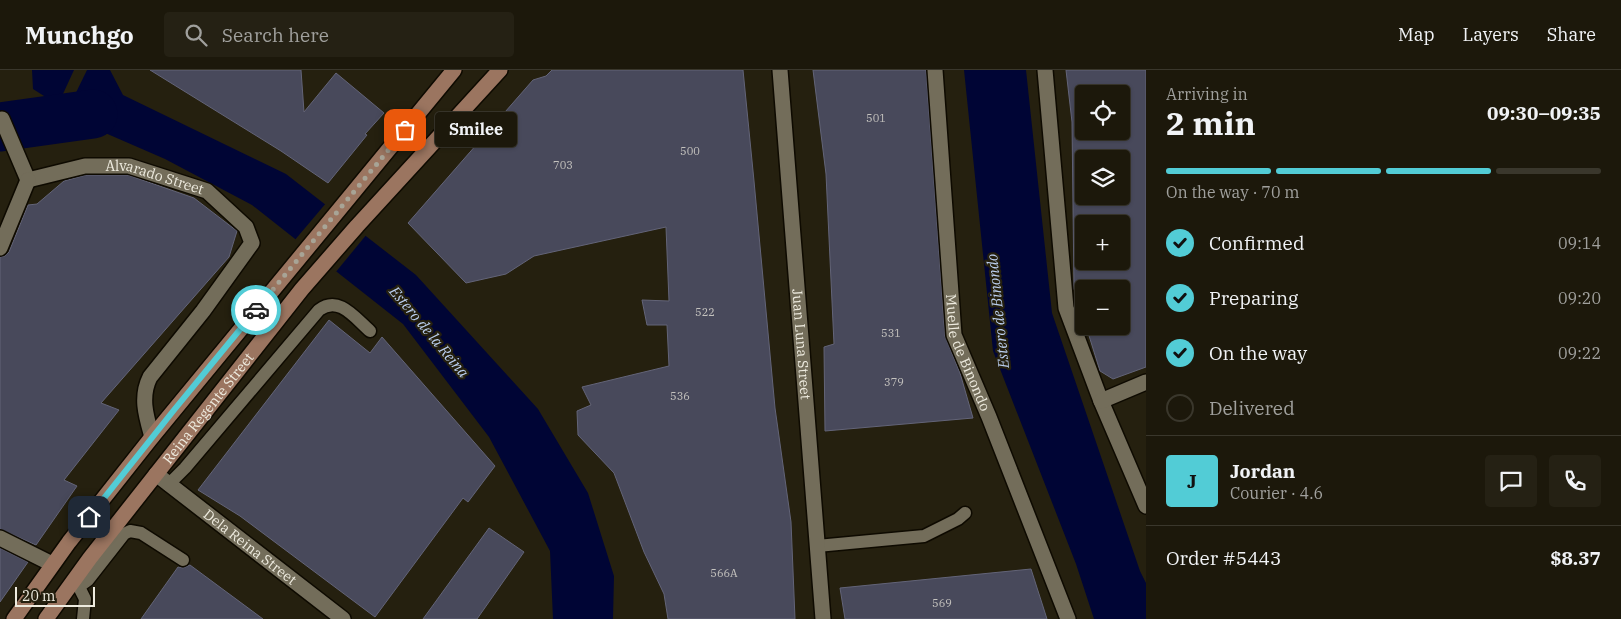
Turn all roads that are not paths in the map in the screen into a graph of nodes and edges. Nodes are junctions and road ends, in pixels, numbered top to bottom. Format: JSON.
{"nodes":[{"id":1,"x":454,"y":70,"type":"edge"},
{"id":2,"x":500,"y":70,"type":"edge"},
{"id":3,"x":780,"y":70,"type":"edge"},
{"id":4,"x":935,"y":70,"type":"edge"},
{"id":5,"x":1045,"y":70,"type":"edge"},
{"id":6,"x":2,"y":118,"type":"dead end"},
{"id":7,"x":28,"y":180,"type":"junction"},
{"id":8,"x":0,"y":248,"type":"edge"},
{"id":9,"x":370,"y":331,"type":"dead end"},
{"id":10,"x":1146,"y":382,"type":"edge"},
{"id":11,"x":1101,"y":401,"type":"junction"},
{"id":12,"x":152,"y":437,"type":"junction"},
{"id":13,"x":156,"y":474,"type":"junction"},
{"id":14,"x":168,"y":485,"type":"junction"},
{"id":15,"x":1146,"y":506,"type":"edge"},
{"id":16,"x":965,"y":513,"type":"dead end"},
{"id":17,"x":0,"y":538,"type":"edge"},
{"id":18,"x":817,"y":546,"type":"junction"},
{"id":19,"x":183,"y":560,"type":"dead end"},
{"id":20,"x":52,"y":564,"type":"junction"},
{"id":21,"x":75,"y":583,"type":"junction"},
{"id":22,"x":14,"y":619,"type":"edge"},
{"id":23,"x":46,"y":619,"type":"edge"},
{"id":24,"x":83,"y":619,"type":"edge"},
{"id":25,"x":343,"y":619,"type":"edge"},
{"id":26,"x":822,"y":619,"type":"edge"},
{"id":27,"x":1068,"y":619,"type":"edge"}],
"edges":[{"from":1,"to":12,"type":"main road","name":"Reina Regente Street"},
{"from":2,"to":13,"type":"main road","name":"Reina Regente Street"},
{"from":3,"to":18,"type":"street","name":"Juan Luna Street"},
{"from":4,"to":27,"type":"street","name":"Muelle de Binondo"},
{"from":5,"to":11,"type":"street"},
{"from":6,"to":7,"type":"street"},
{"from":7,"to":8,"type":"street"},
{"from":7,"to":12,"type":"street","name":"Alvarado Street"},
{"from":9,"to":14,"type":"lane"},
{"from":10,"to":11,"type":"street"},
{"from":11,"to":15,"type":"street"},
{"from":12,"to":20,"type":"main road","name":"Reina Regente Street"},
{"from":13,"to":14,"type":"street","name":"Dela Reina Street"},
{"from":13,"to":21,"type":"main road","name":"Reina Regente Street"},
{"from":14,"to":25,"type":"street","name":"Dela Reina Street"},
{"from":16,"to":18,"type":"lane"},
{"from":17,"to":20,"type":"street"},
{"from":18,"to":26,"type":"street","name":"Juan Luna Street"},
{"from":19,"to":21,"type":"lane"},
{"from":20,"to":22,"type":"main road","name":"Reina Regente Street"},
{"from":21,"to":23,"type":"main road","name":"Reina Regente Street"},
{"from":21,"to":24,"type":"lane"}]}
